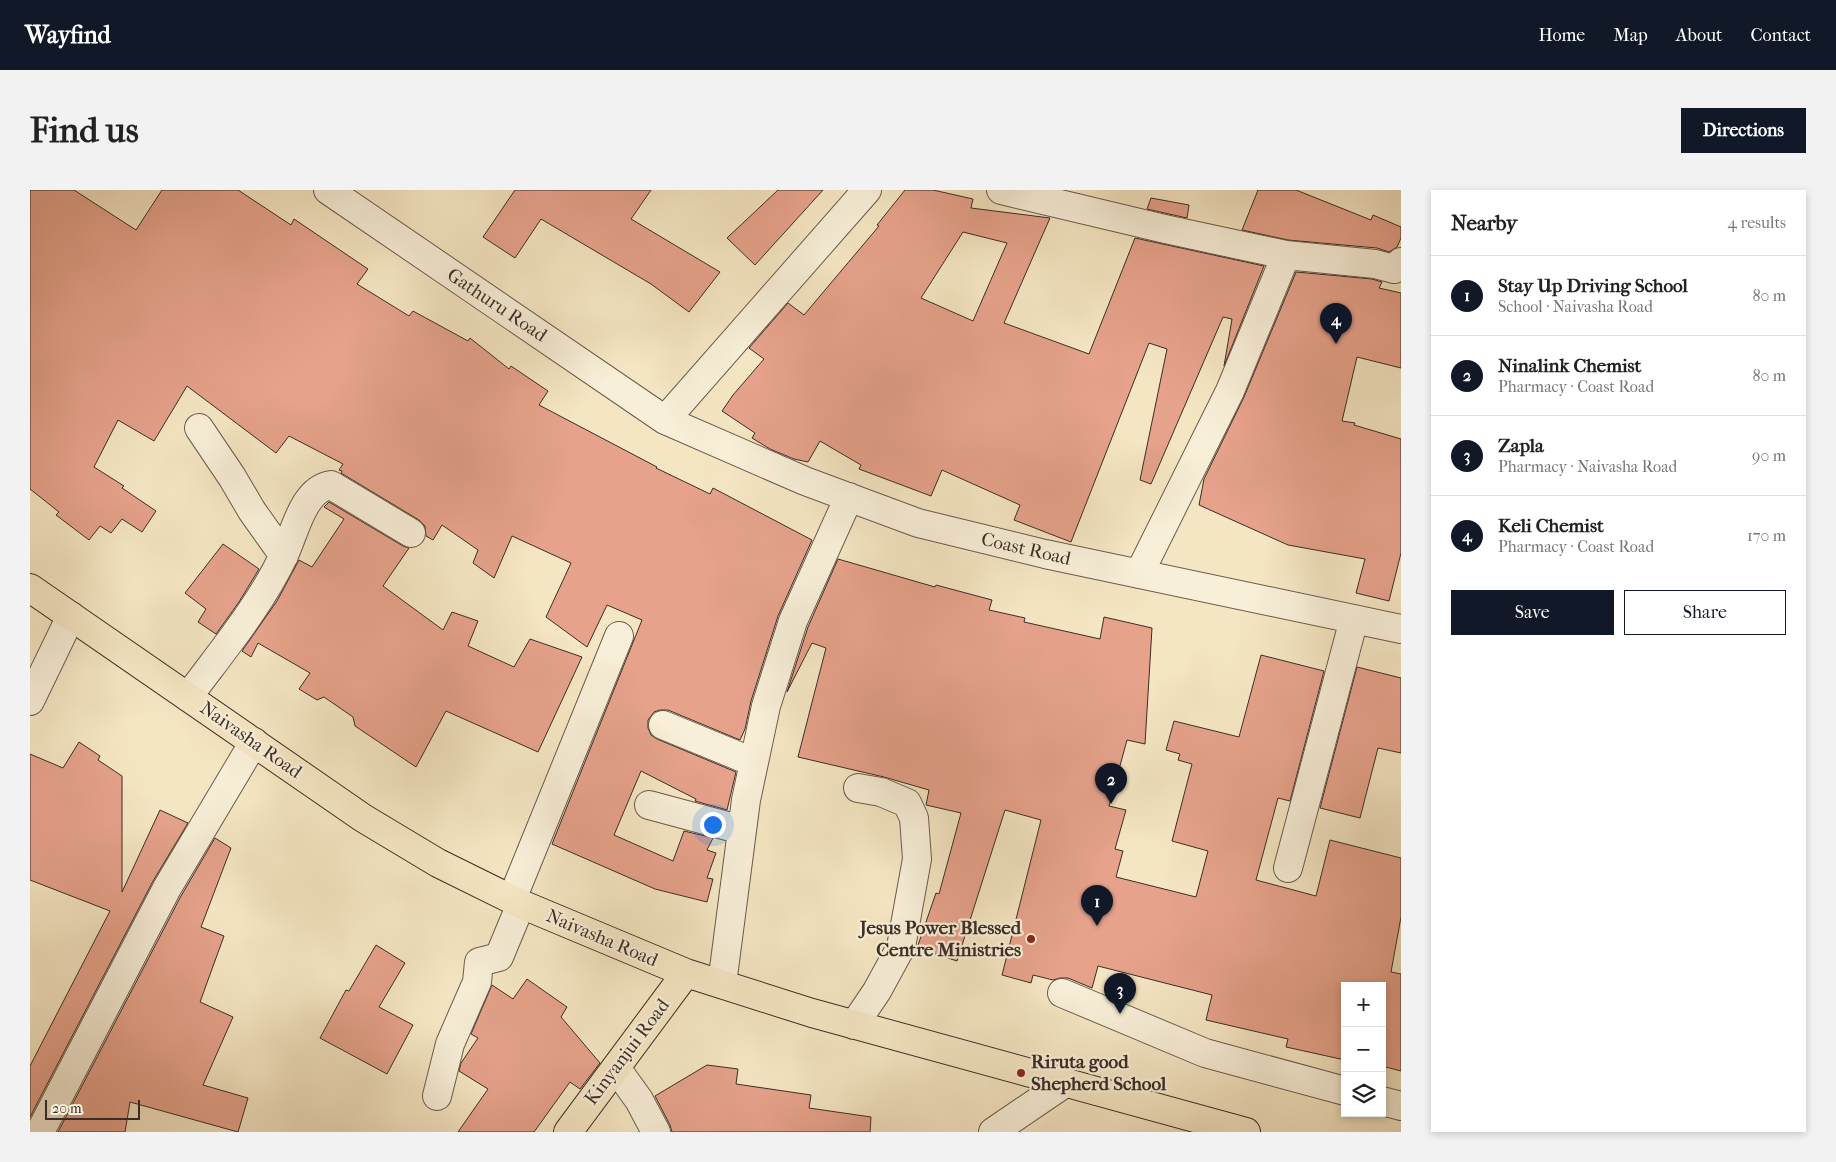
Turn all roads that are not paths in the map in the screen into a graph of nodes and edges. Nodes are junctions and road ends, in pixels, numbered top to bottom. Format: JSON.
{"nodes":[{"id":1,"x":328,"y":190,"type":"edge"},
{"id":2,"x":867,"y":190,"type":"edge"},
{"id":3,"x":1000,"y":190,"type":"edge"},
{"id":4,"x":1286,"y":255,"type":"junction"},
{"id":5,"x":1401,"y":262,"type":"edge"},
{"id":6,"x":665,"y":420,"type":"junction"},
{"id":7,"x":199,"y":428,"type":"dead end"},
{"id":8,"x":849,"y":497,"type":"junction"},
{"id":9,"x":411,"y":533,"type":"dead end"},
{"id":10,"x":284,"y":556,"type":"junction"},
{"id":11,"x":1139,"y":574,"type":"junction"},
{"id":12,"x":30,"y":588,"type":"edge"},
{"id":13,"x":71,"y":616,"type":"junction"},
{"id":14,"x":1354,"y":619,"type":"junction"},
{"id":15,"x":1401,"y":629,"type":"edge"},
{"id":16,"x":619,"y":636,"type":"dead end"},
{"id":17,"x":188,"y":697,"type":"junction"},
{"id":18,"x":30,"y":701,"type":"edge"},
{"id":19,"x":663,"y":725,"type":"dead end"},
{"id":20,"x":254,"y":742,"type":"junction"},
{"id":21,"x":753,"y":762,"type":"junction"},
{"id":22,"x":858,"y":788,"type":"dead end"},
{"id":23,"x":649,"y":804,"type":"dead end"},
{"id":24,"x":742,"y":830,"type":"junction"},
{"id":25,"x":1288,"y":868,"type":"dead end"},
{"id":26,"x":517,"y":902,"type":"junction"},
{"id":27,"x":686,"y":973,"type":"junction"},
{"id":28,"x":722,"y":984,"type":"junction"},
{"id":29,"x":1062,"y":993,"type":"dead end"},
{"id":30,"x":854,"y":1025,"type":"junction"},
{"id":31,"x":616,"y":1068,"type":"junction"},
{"id":32,"x":1065,"y":1083,"type":"junction"},
{"id":33,"x":1341,"y":1090,"type":"edge"},
{"id":34,"x":437,"y":1096,"type":"dead end"},
{"id":35,"x":1386,"y":1102,"type":"edge"},
{"id":36,"x":1401,"y":1106,"type":"edge"},
{"id":37,"x":1229,"y":1130,"type":"edge"},
{"id":38,"x":40,"y":1132,"type":"edge"},
{"id":39,"x":568,"y":1132,"type":"edge"},
{"id":40,"x":656,"y":1132,"type":"edge"},
{"id":41,"x":993,"y":1132,"type":"edge"}],
"edges":[{"from":1,"to":6,"type":"street","name":"Gathuru Road"},
{"from":2,"to":6,"type":"street"},
{"from":3,"to":4,"type":"street"},
{"from":4,"to":5,"type":"street"},
{"from":4,"to":11,"type":"street"},
{"from":6,"to":8,"type":"street","name":"Coast Road"},
{"from":7,"to":10,"type":"street"},
{"from":8,"to":11,"type":"street","name":"Coast Road"},
{"from":8,"to":21,"type":"street"},
{"from":9,"to":10,"type":"street"},
{"from":10,"to":17,"type":"street"},
{"from":11,"to":14,"type":"street","name":"Coast Road"},
{"from":12,"to":13,"type":"main road","name":"Naivasha Road"},
{"from":13,"to":17,"type":"main road","name":"Naivasha Road"},
{"from":13,"to":18,"type":"street"},
{"from":14,"to":15,"type":"street","name":"Coast Road"},
{"from":14,"to":25,"type":"street"},
{"from":16,"to":26,"type":"street"},
{"from":17,"to":20,"type":"main road","name":"Naivasha Road"},
{"from":19,"to":21,"type":"street"},
{"from":20,"to":26,"type":"main road","name":"Naivasha Road"},
{"from":20,"to":38,"type":"street"},
{"from":21,"to":24,"type":"street"},
{"from":22,"to":30,"type":"street"},
{"from":23,"to":24,"type":"street"},
{"from":24,"to":28,"type":"street"},
{"from":26,"to":27,"type":"main road","name":"Naivasha Road"},
{"from":26,"to":34,"type":"street"},
{"from":27,"to":28,"type":"main road","name":"Naivasha Road"},
{"from":27,"to":31,"type":"main road","name":"Kinyanjui Road"},
{"from":28,"to":30,"type":"main road","name":"Naivasha Road"},
{"from":29,"to":33,"type":"street"},
{"from":30,"to":32,"type":"main road","name":"Naivasha Road"},
{"from":31,"to":39,"type":"main road","name":"Kinyanjui Road"},
{"from":31,"to":40,"type":"street"},
{"from":32,"to":37,"type":"main road","name":"Naivasha Road"},
{"from":32,"to":41,"type":"street"},
{"from":35,"to":36,"type":"street"}]}
